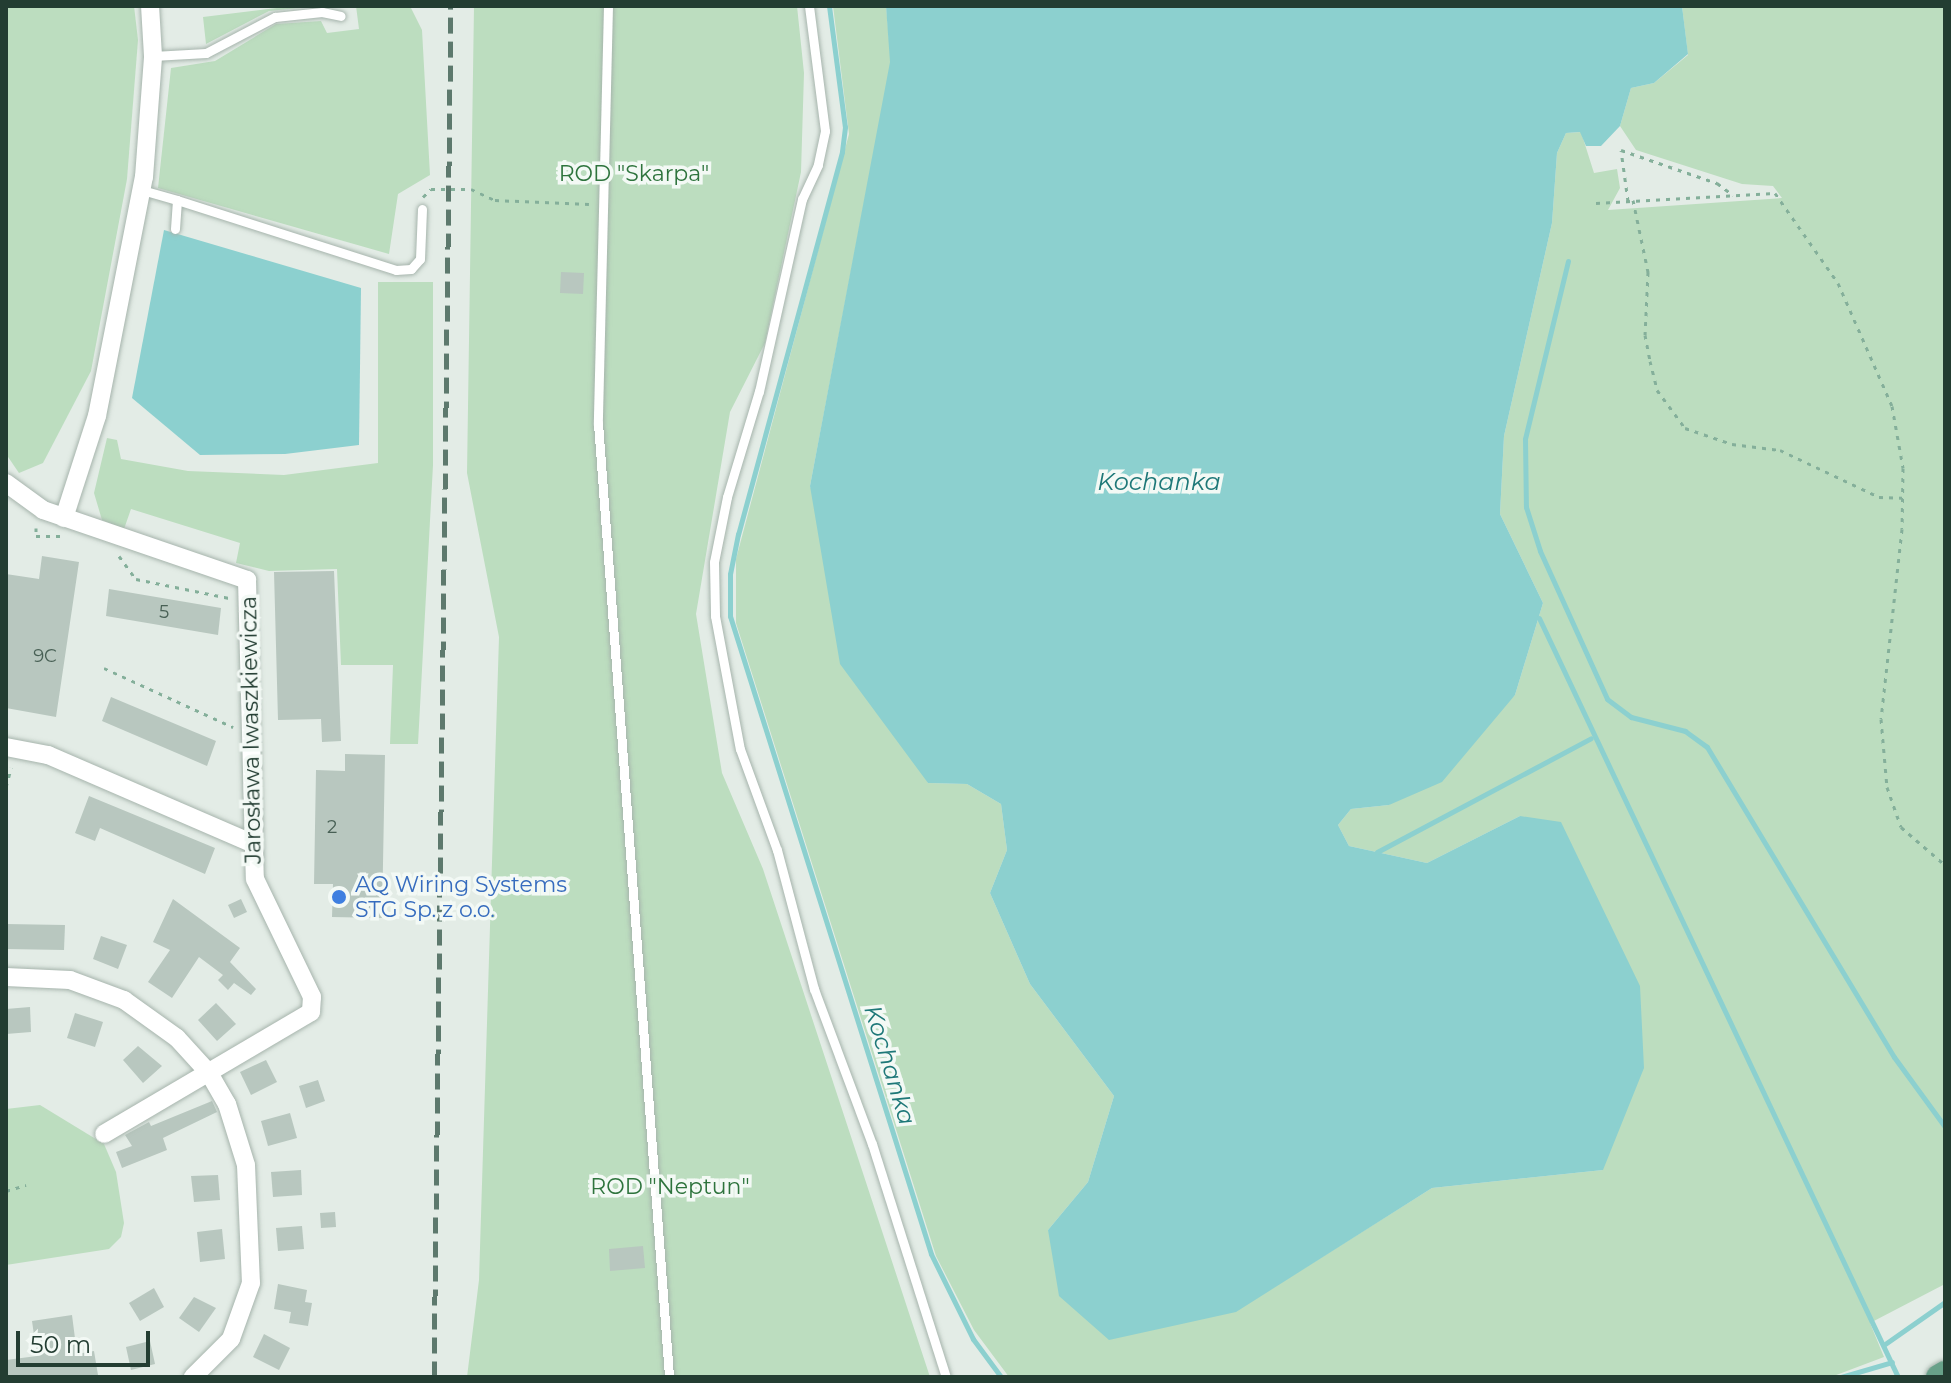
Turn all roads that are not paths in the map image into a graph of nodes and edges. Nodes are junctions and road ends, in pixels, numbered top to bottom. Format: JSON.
{"nodes":[{"id":1,"x":150,"y":6,"type":"edge"},
{"id":2,"x":608,"y":6,"type":"edge"},
{"id":3,"x":809,"y":6,"type":"edge"},
{"id":4,"x":341,"y":16,"type":"dead end"},
{"id":5,"x":153,"y":56,"type":"junction"},
{"id":6,"x":142,"y":190,"type":"junction"},
{"id":7,"x":177,"y":200,"type":"junction"},
{"id":8,"x":422,"y":209,"type":"road end"},
{"id":9,"x":175,"y":229,"type":"dead end"},
{"id":10,"x":6,"y":483,"type":"edge"},
{"id":11,"x":64,"y":518,"type":"junction"},
{"id":12,"x":10,"y":749,"type":"edge"},
{"id":13,"x":251,"y":843,"type":"junction"},
{"id":14,"x":6,"y":977,"type":"edge"},
{"id":15,"x":209,"y":1073,"type":"junction"},
{"id":16,"x":104,"y":1134,"type":"dead end"},
{"id":17,"x":1945,"y":1373,"type":"edge"},
{"id":18,"x":193,"y":1377,"type":"edge"},
{"id":19,"x":669,"y":1377,"type":"edge"},
{"id":20,"x":946,"y":1377,"type":"edge"},
{"id":21,"x":1938,"y":1377,"type":"edge"}],
"edges":[{"from":1,"to":5,"type":"street"},
{"from":2,"to":19,"type":"lane"},
{"from":3,"to":20,"type":"lane"},
{"from":4,"to":5,"type":"lane"},
{"from":5,"to":6,"type":"street"},
{"from":6,"to":7,"type":"lane"},
{"from":6,"to":11,"type":"street"},
{"from":7,"to":8,"type":"lane"},
{"from":7,"to":9,"type":"lane"},
{"from":10,"to":11,"type":"street","name":"Jarosława Iwaszkiewicza"},
{"from":11,"to":13,"type":"street","name":"Jarosława Iwaszkiewicza"},
{"from":12,"to":13,"type":"street"},
{"from":13,"to":15,"type":"street","name":"Jarosława Iwaszkiewicza"},
{"from":14,"to":15,"type":"street"},
{"from":15,"to":16,"type":"street"},
{"from":15,"to":18,"type":"street"},
{"from":17,"to":21,"type":"main road"}]}
